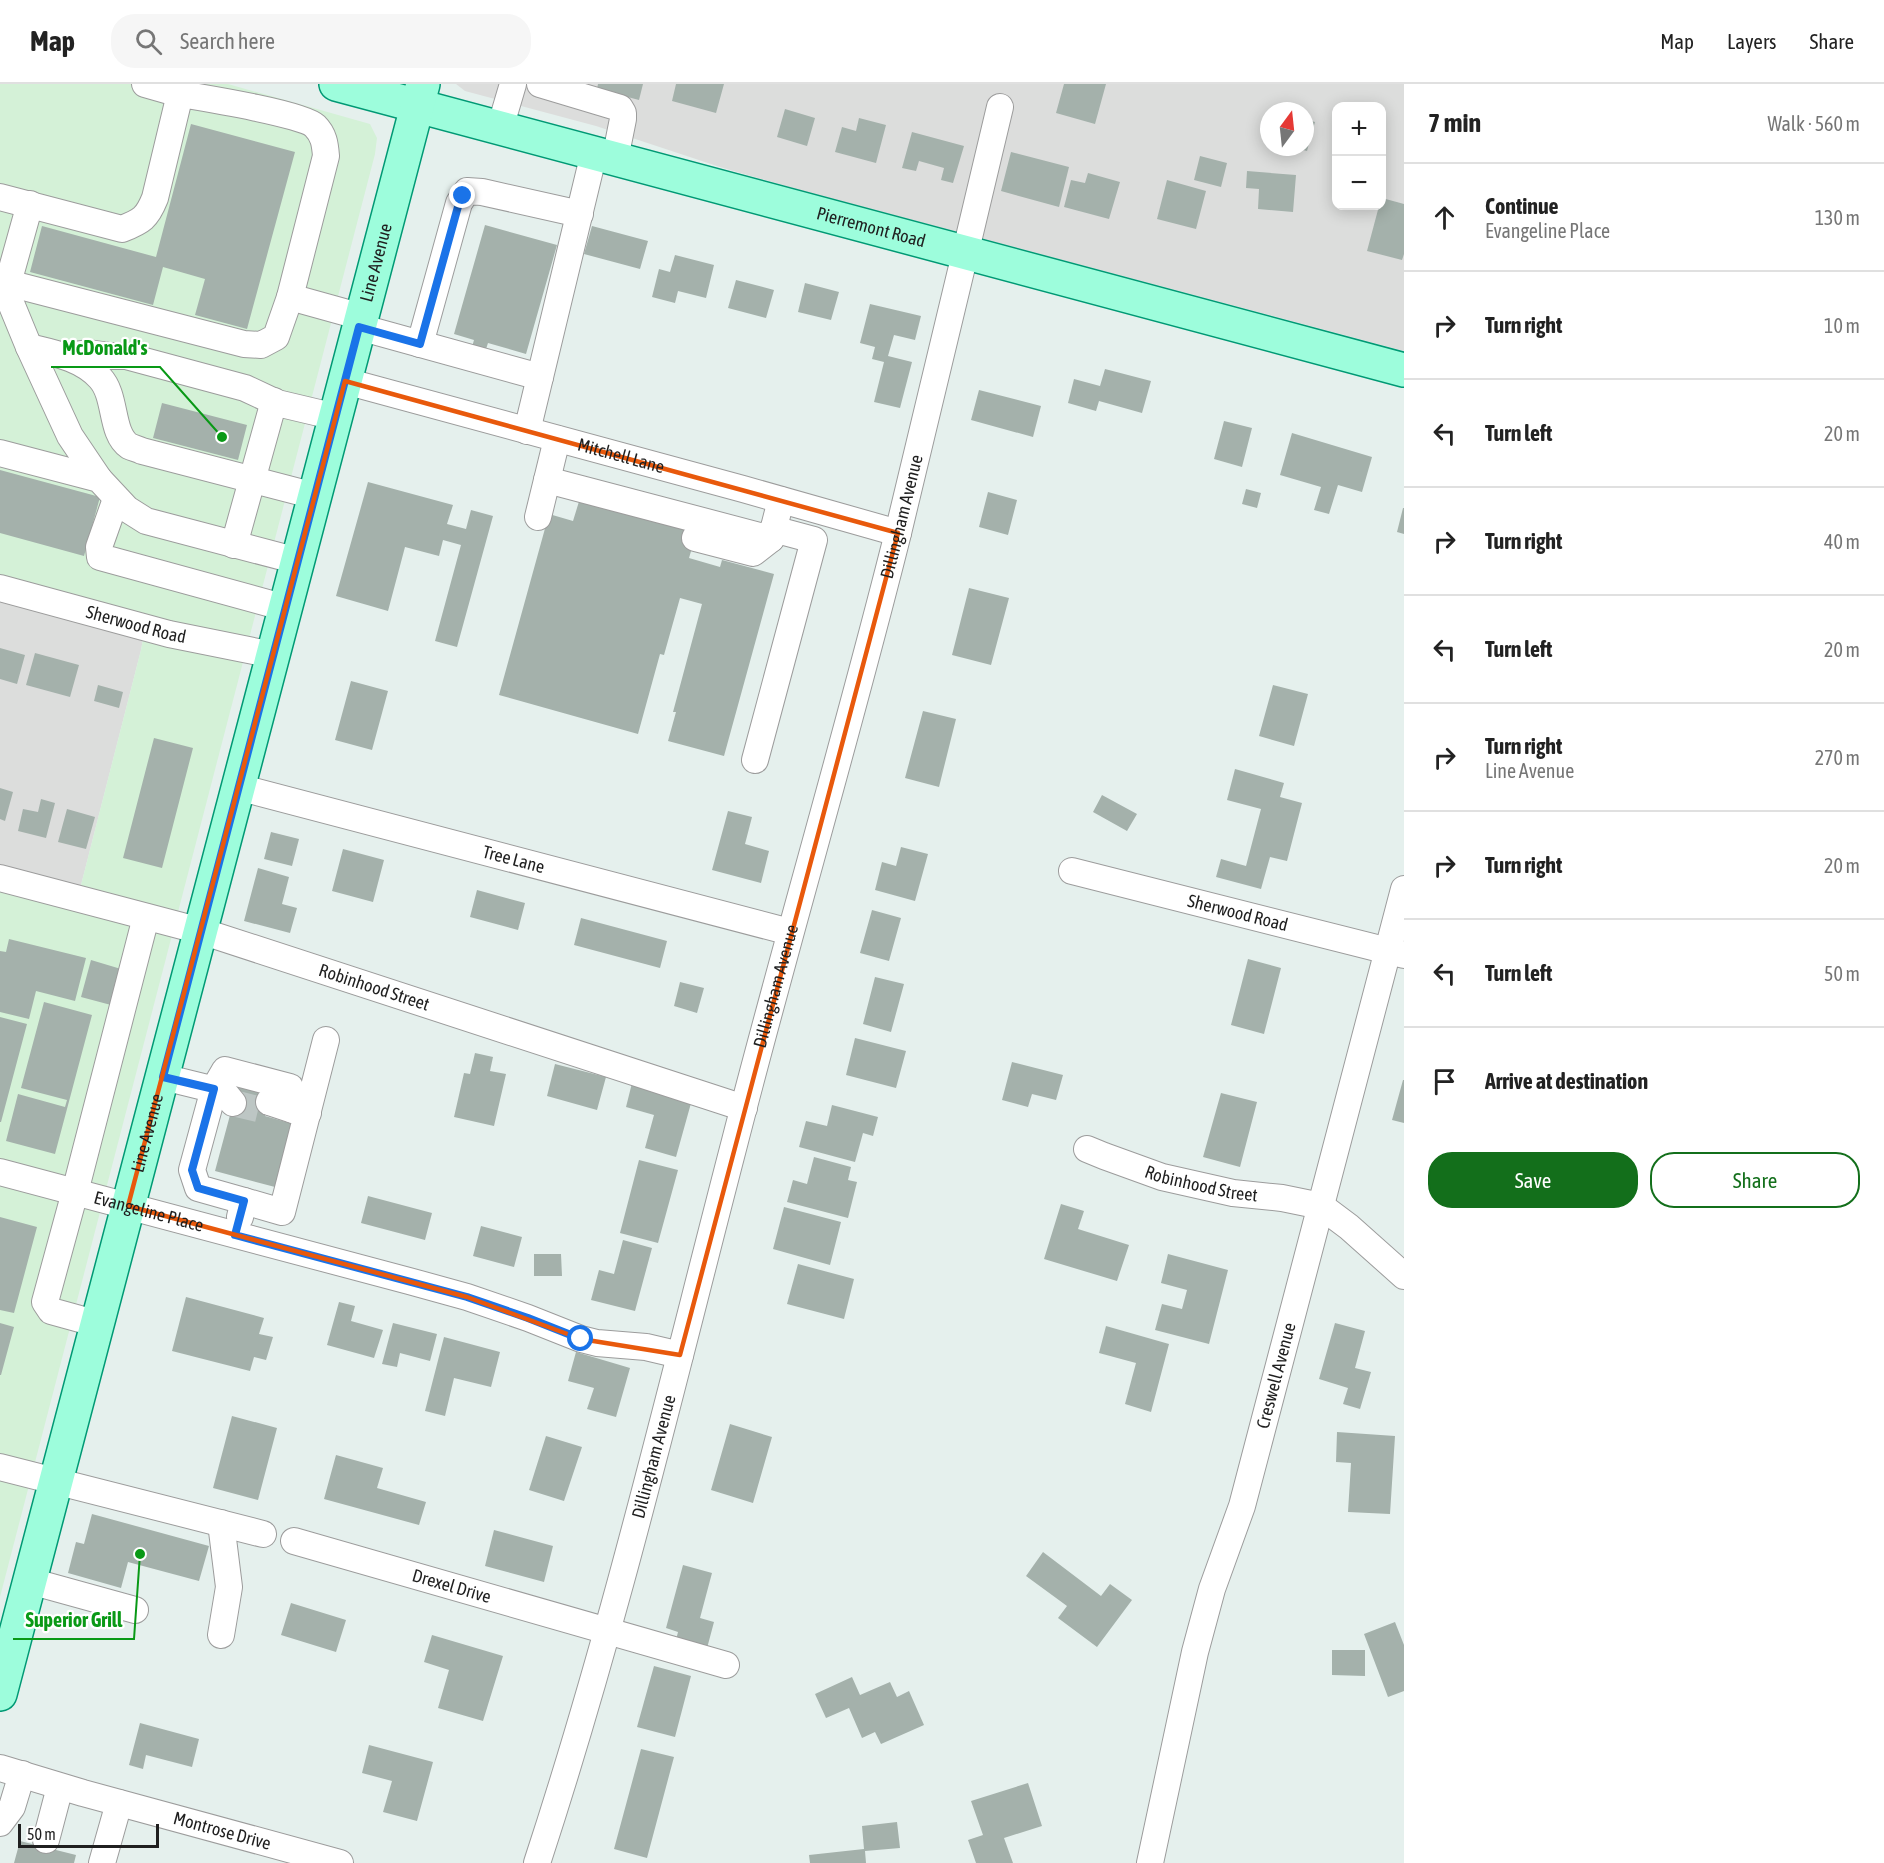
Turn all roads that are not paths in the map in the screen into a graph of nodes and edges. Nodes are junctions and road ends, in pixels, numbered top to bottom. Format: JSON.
{"nodes":[{"id":1,"x":145,"y":84,"type":"edge"},
{"id":2,"x":336,"y":84,"type":"edge"},
{"id":3,"x":513,"y":84,"type":"edge"},
{"id":4,"x":540,"y":84,"type":"edge"},
{"id":5,"x":182,"y":89,"type":"edge"},
{"id":6,"x":420,"y":95,"type":"edge"},
{"id":7,"x":1000,"y":107,"type":"dead end"},
{"id":8,"x":500,"y":128,"type":"junction"},
{"id":9,"x":604,"y":156,"type":"junction"},
{"id":10,"x":0,"y":196,"type":"edge"},
{"id":11,"x":30,"y":204,"type":"junction"},
{"id":12,"x":580,"y":214,"type":"junction"},
{"id":13,"x":965,"y":253,"type":"junction"},
{"id":14,"x":8,"y":283,"type":"junction"},
{"id":15,"x":291,"y":297,"type":"junction"},
{"id":16,"x":361,"y":322,"type":"junction"},
{"id":17,"x":420,"y":344,"type":"junction"},
{"id":18,"x":28,"y":347,"type":"junction"},
{"id":19,"x":67,"y":356,"type":"junction"},
{"id":20,"x":1404,"y":370,"type":"edge"},
{"id":21,"x":540,"y":377,"type":"junction"},
{"id":22,"x":345,"y":381,"type":"junction"},
{"id":23,"x":274,"y":401,"type":"junction"},
{"id":24,"x":336,"y":417,"type":"junction"},
{"id":25,"x":527,"y":431,"type":"junction"},
{"id":26,"x":557,"y":439,"type":"junction"},
{"id":27,"x":0,"y":453,"type":"edge"},
{"id":28,"x":252,"y":480,"type":"junction"},
{"id":29,"x":547,"y":480,"type":"junction"},
{"id":30,"x":107,"y":490,"type":"junction"},
{"id":31,"x":315,"y":496,"type":"junction"},
{"id":32,"x":781,"y":500,"type":"junction"},
{"id":33,"x":822,"y":512,"type":"junction"},
{"id":34,"x":538,"y":517,"type":"dead end"},
{"id":35,"x":898,"y":533,"type":"junction"},
{"id":36,"x":772,"y":534,"type":"junction"},
{"id":37,"x":814,"y":540,"type":"junction"},
{"id":38,"x":234,"y":545,"type":"junction"},
{"id":39,"x":298,"y":561,"type":"junction"},
{"id":40,"x":0,"y":588,"type":"edge"},
{"id":41,"x":286,"y":608,"type":"junction"},
{"id":42,"x":273,"y":655,"type":"junction"},
{"id":43,"x":754,"y":760,"type":"dead end"},
{"id":44,"x":238,"y":787,"type":"junction"},
{"id":45,"x":1072,"y":871,"type":"dead end"},
{"id":46,"x":0,"y":878,"type":"edge"},
{"id":47,"x":1404,"y":889,"type":"edge"},
{"id":48,"x":146,"y":917,"type":"junction"},
{"id":49,"x":201,"y":932,"type":"junction"},
{"id":50,"x":790,"y":932,"type":"junction"},
{"id":51,"x":1396,"y":952,"type":"edge"},
{"id":52,"x":326,"y":1040,"type":"dead end"},
{"id":53,"x":163,"y":1077,"type":"junction"},
{"id":54,"x":229,"y":1093,"type":"junction"},
{"id":55,"x":282,"y":1106,"type":"junction"},
{"id":56,"x":744,"y":1108,"type":"junction"},
{"id":57,"x":1087,"y":1149,"type":"dead end"},
{"id":58,"x":0,"y":1172,"type":"edge"},
{"id":59,"x":75,"y":1192,"type":"junction"},
{"id":60,"x":244,"y":1201,"type":"junction"},
{"id":61,"x":128,"y":1206,"type":"junction"},
{"id":62,"x":1321,"y":1206,"type":"junction"},
{"id":63,"x":235,"y":1235,"type":"junction"},
{"id":64,"x":1404,"y":1276,"type":"edge"},
{"id":65,"x":98,"y":1324,"type":"junction"},
{"id":66,"x":681,"y":1355,"type":"junction"},
{"id":67,"x":0,"y":1467,"type":"edge"},
{"id":68,"x":56,"y":1482,"type":"junction"},
{"id":69,"x":221,"y":1523,"type":"junction"},
{"id":70,"x":263,"y":1534,"type":"dead end"},
{"id":71,"x":294,"y":1541,"type":"dead end"},
{"id":72,"x":30,"y":1581,"type":"junction"},
{"id":73,"x":135,"y":1610,"type":"dead end"},
{"id":74,"x":608,"y":1631,"type":"junction"},
{"id":75,"x":221,"y":1635,"type":"dead end"},
{"id":76,"x":726,"y":1665,"type":"dead end"},
{"id":77,"x":0,"y":1694,"type":"edge"},
{"id":78,"x":11,"y":1771,"type":"edge"},
{"id":79,"x":60,"y":1786,"type":"junction"},
{"id":80,"x":118,"y":1803,"type":"junction"},
{"id":81,"x":0,"y":1823,"type":"edge"},
{"id":82,"x":46,"y":1840,"type":"dead end"},
{"id":83,"x":102,"y":1863,"type":"edge"},
{"id":84,"x":340,"y":1863,"type":"edge"},
{"id":85,"x":537,"y":1863,"type":"edge"},
{"id":86,"x":1150,"y":1863,"type":"edge"}],
"edges":[{"from":1,"to":5,"type":"street"},
{"from":2,"to":6,"type":"main road","name":"Pierremont Road"},
{"from":3,"to":8,"type":"street"},
{"from":4,"to":9,"type":"street"},
{"from":5,"to":11,"type":"street"},
{"from":5,"to":15,"type":"street"},
{"from":6,"to":8,"type":"main road","name":"Pierremont Road"},
{"from":6,"to":16,"type":"main road","name":"Line Avenue"},
{"from":7,"to":13,"type":"street","name":"Dillingham Avenue"},
{"from":8,"to":9,"type":"main road","name":"Pierremont Road"},
{"from":9,"to":12,"type":"street"},
{"from":9,"to":13,"type":"main road","name":"Pierremont Road"},
{"from":10,"to":11,"type":"street"},
{"from":11,"to":14,"type":"street"},
{"from":12,"to":17,"type":"street"},
{"from":12,"to":21,"type":"street"},
{"from":13,"to":20,"type":"main road","name":"Pierremont Road"},
{"from":13,"to":35,"type":"street","name":"Dillingham Avenue"},
{"from":14,"to":15,"type":"street"},
{"from":14,"to":18,"type":"street"},
{"from":15,"to":16,"type":"street"},
{"from":16,"to":17,"type":"street"},
{"from":16,"to":22,"type":"main road","name":"Line Avenue"},
{"from":17,"to":21,"type":"street"},
{"from":18,"to":19,"type":"street"},
{"from":18,"to":30,"type":"street"},
{"from":19,"to":23,"type":"street"},
{"from":19,"to":28,"type":"street"},
{"from":21,"to":25,"type":"street"},
{"from":22,"to":24,"type":"main road","name":"Line Avenue"},
{"from":22,"to":25,"type":"street","name":"Mitchell Lane"},
{"from":23,"to":24,"type":"street"},
{"from":23,"to":28,"type":"street"},
{"from":24,"to":31,"type":"main road","name":"Line Avenue"},
{"from":25,"to":26,"type":"street","name":"Mitchell Lane"},
{"from":26,"to":29,"type":"street"},
{"from":26,"to":32,"type":"street","name":"Mitchell Lane"},
{"from":27,"to":30,"type":"street"},
{"from":28,"to":31,"type":"street"},
{"from":28,"to":38,"type":"street"},
{"from":29,"to":34,"type":"street"},
{"from":29,"to":36,"type":"street"},
{"from":30,"to":38,"type":"street"},
{"from":30,"to":41,"type":"street"},
{"from":31,"to":39,"type":"main road","name":"Line Avenue"},
{"from":32,"to":33,"type":"street","name":"Mitchell Lane"},
{"from":32,"to":36,"type":"street"},
{"from":33,"to":35,"type":"street","name":"Mitchell Lane"},
{"from":33,"to":37,"type":"street"},
{"from":35,"to":50,"type":"street","name":"Dillingham Avenue"},
{"from":36,"to":37,"type":"street"},
{"from":37,"to":43,"type":"street"},
{"from":38,"to":39,"type":"street"},
{"from":39,"to":41,"type":"main road","name":"Line Avenue"},
{"from":40,"to":42,"type":"street","name":"Sherwood Road"},
{"from":41,"to":42,"type":"main road","name":"Line Avenue"},
{"from":42,"to":44,"type":"main road","name":"Line Avenue"},
{"from":44,"to":49,"type":"main road","name":"Line Avenue"},
{"from":44,"to":50,"type":"street","name":"Tree Lane"},
{"from":45,"to":51,"type":"street","name":"Sherwood Road"},
{"from":46,"to":48,"type":"street","name":"Robinhood Street"},
{"from":47,"to":51,"type":"street","name":"Creswell Avenue"},
{"from":48,"to":49,"type":"street","name":"Robinhood Street"},
{"from":48,"to":59,"type":"street"},
{"from":49,"to":53,"type":"main road","name":"Line Avenue"},
{"from":49,"to":56,"type":"street","name":"Robinhood Street"},
{"from":50,"to":56,"type":"street","name":"Dillingham Avenue"},
{"from":51,"to":62,"type":"street","name":"Creswell Avenue"},
{"from":52,"to":55,"type":"street"},
{"from":53,"to":54,"type":"street"},
{"from":53,"to":61,"type":"main road","name":"Line Avenue"},
{"from":54,"to":55,"type":"street"},
{"from":54,"to":60,"type":"street"},
{"from":55,"to":60,"type":"street"},
{"from":56,"to":66,"type":"street","name":"Dillingham Avenue"},
{"from":57,"to":62,"type":"street","name":"Robinhood Street"},
{"from":58,"to":59,"type":"street","name":"Evangeline Place"},
{"from":59,"to":61,"type":"street","name":"Evangeline Place"},
{"from":59,"to":65,"type":"street"},
{"from":60,"to":63,"type":"street"},
{"from":61,"to":63,"type":"street","name":"Evangeline Place"},
{"from":61,"to":65,"type":"main road","name":"Line Avenue"},
{"from":62,"to":64,"type":"street"},
{"from":62,"to":86,"type":"street","name":"Creswell Avenue"},
{"from":63,"to":66,"type":"street","name":"Evangeline Place"},
{"from":65,"to":68,"type":"main road","name":"Line Avenue"},
{"from":66,"to":74,"type":"street","name":"Dillingham Avenue"},
{"from":67,"to":68,"type":"street"},
{"from":68,"to":69,"type":"street"},
{"from":68,"to":72,"type":"main road","name":"Line Avenue"},
{"from":69,"to":70,"type":"street"},
{"from":69,"to":75,"type":"street"},
{"from":71,"to":74,"type":"street","name":"Drexel Drive"},
{"from":72,"to":73,"type":"street"},
{"from":72,"to":77,"type":"main road","name":"Line Avenue"},
{"from":74,"to":76,"type":"street","name":"Drexel Drive"},
{"from":74,"to":85,"type":"street","name":"Dillingham Avenue"},
{"from":78,"to":79,"type":"street","name":"Montrose Drive"},
{"from":78,"to":81,"type":"street"},
{"from":79,"to":80,"type":"street","name":"Montrose Drive"},
{"from":79,"to":82,"type":"street"},
{"from":80,"to":83,"type":"street"},
{"from":80,"to":84,"type":"street","name":"Montrose Drive"}]}
